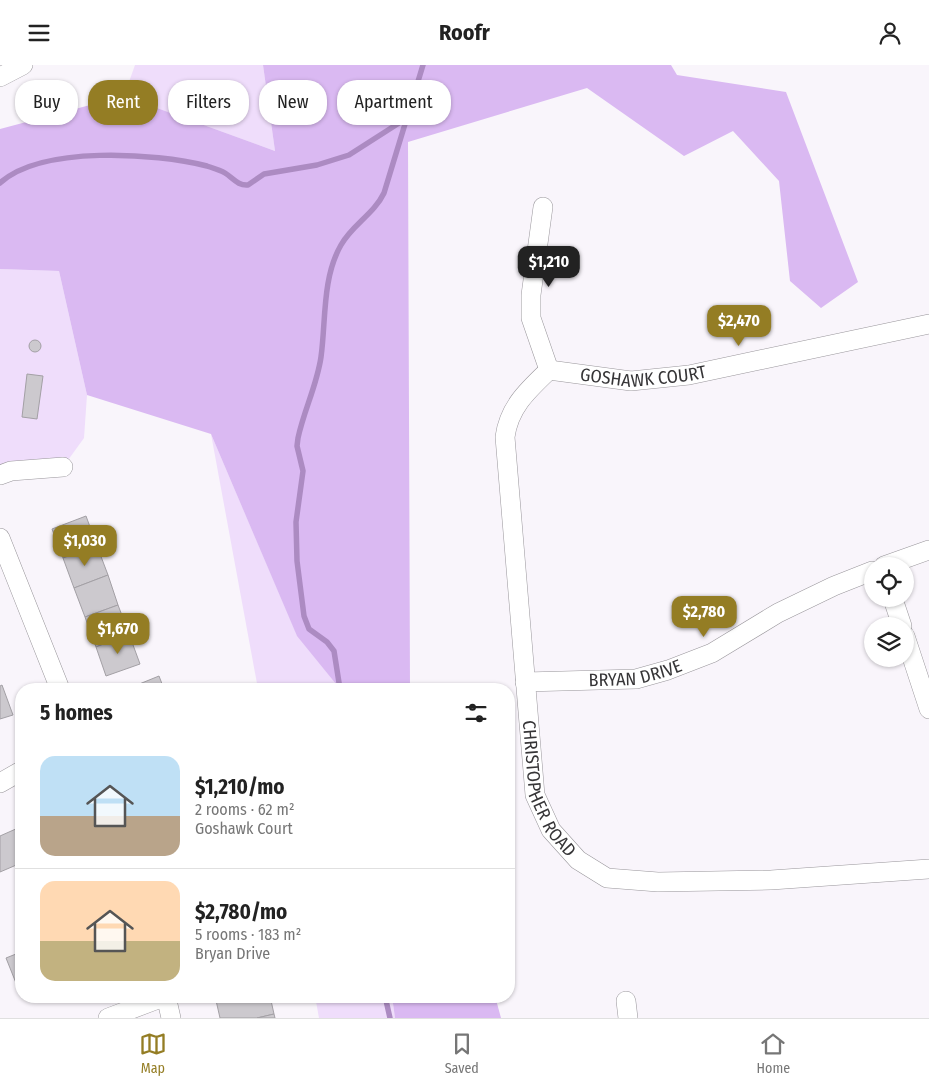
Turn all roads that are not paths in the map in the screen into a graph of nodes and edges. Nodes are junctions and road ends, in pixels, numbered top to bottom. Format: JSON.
{"nodes":[{"id":1,"x":23,"y":65,"type":"edge"},
{"id":2,"x":0,"y":77,"type":"edge"},
{"id":3,"x":543,"y":207,"type":"dead end"},
{"id":4,"x":929,"y":324,"type":"edge"},
{"id":5,"x":549,"y":370,"type":"junction"},
{"id":6,"x":63,"y":467,"type":"dead end"},
{"id":7,"x":0,"y":475,"type":"edge"},
{"id":8,"x":0,"y":538,"type":"edge"},
{"id":9,"x":929,"y":550,"type":"edge"},
{"id":10,"x":909,"y":557,"type":"edge"},
{"id":11,"x":864,"y":575,"type":"edge"},
{"id":12,"x":914,"y":663,"type":"edge"},
{"id":13,"x":525,"y":682,"type":"junction"},
{"id":14,"x":58,"y":683,"type":"edge"},
{"id":15,"x":929,"y":709,"type":"edge"},
{"id":16,"x":15,"y":774,"type":"edge"},
{"id":17,"x":0,"y":783,"type":"edge"},
{"id":18,"x":929,"y":869,"type":"edge"},
{"id":19,"x":148,"y":1003,"type":"edge"},
{"id":20,"x":168,"y":1003,"type":"edge"},
{"id":21,"x":108,"y":1018,"type":"edge"},
{"id":22,"x":171,"y":1018,"type":"edge"}],
"edges":[{"from":1,"to":2,"type":"street"},
{"from":3,"to":5,"type":"street"},
{"from":4,"to":5,"type":"street","name":"GOSHAWK COURT"},
{"from":5,"to":13,"type":"street","name":"CHRISTOPHER ROAD"},
{"from":6,"to":7,"type":"street"},
{"from":8,"to":14,"type":"street"},
{"from":9,"to":10,"type":"street"},
{"from":11,"to":13,"type":"street","name":"BRYAN DRIVE"},
{"from":12,"to":15,"type":"street"},
{"from":13,"to":18,"type":"street","name":"CHRISTOPHER ROAD"},
{"from":16,"to":17,"type":"street"},
{"from":19,"to":21,"type":"street"},
{"from":20,"to":22,"type":"street"}]}
